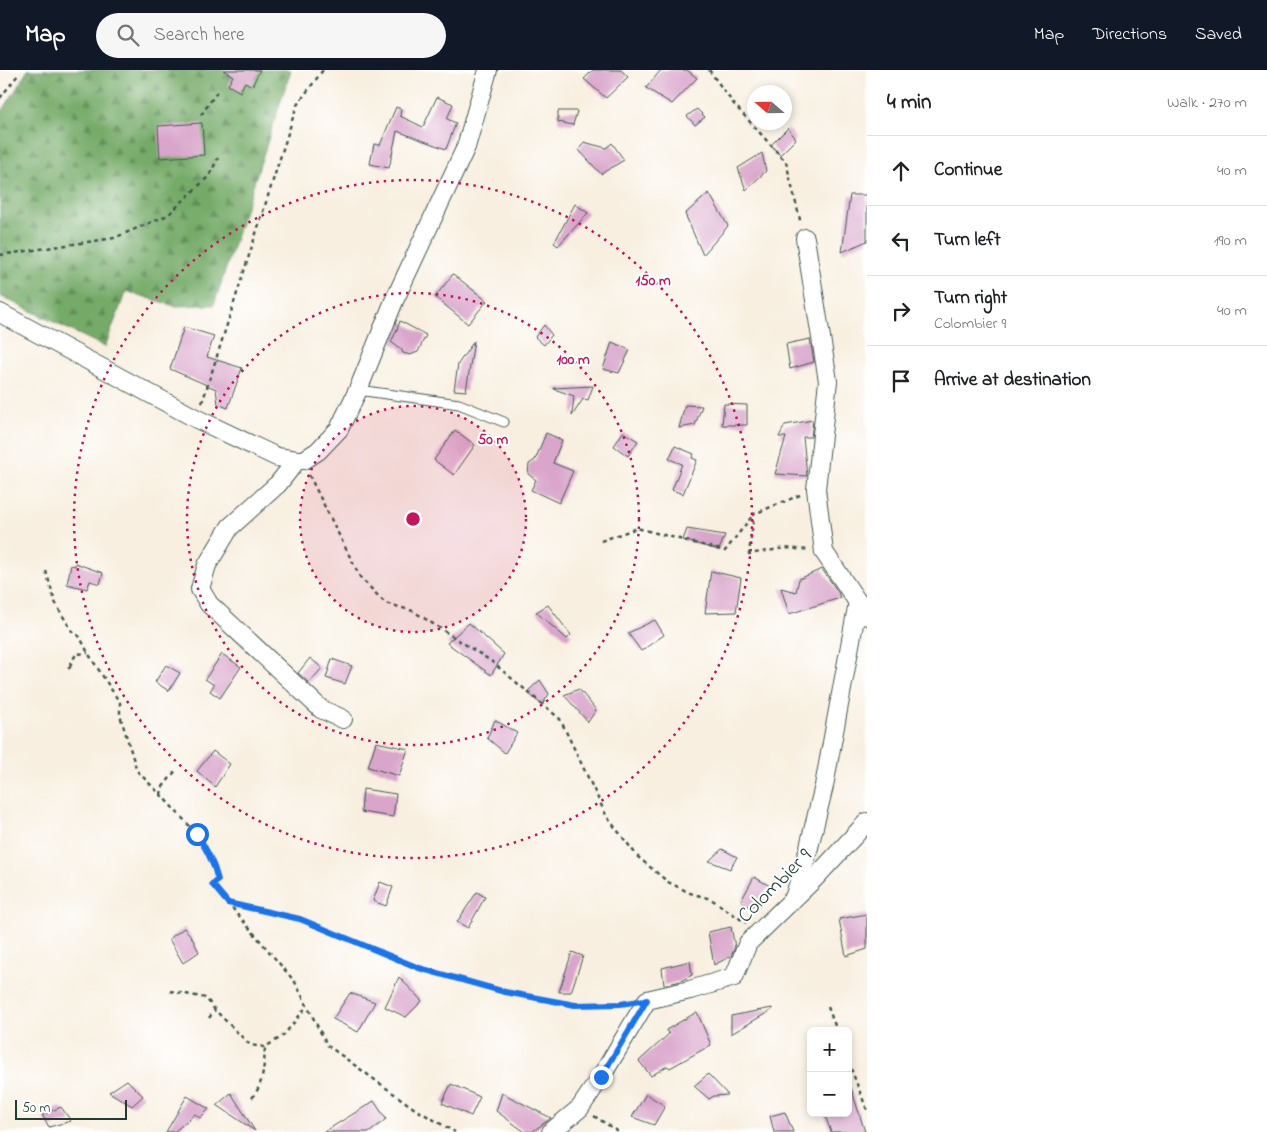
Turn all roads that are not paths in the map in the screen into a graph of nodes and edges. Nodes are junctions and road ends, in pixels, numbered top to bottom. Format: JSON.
{"nodes":[{"id":1,"x":488,"y":70,"type":"edge"},
{"id":2,"x":804,"y":238,"type":"road end"},
{"id":3,"x":0,"y":313,"type":"edge"},
{"id":4,"x":358,"y":390,"type":"junction"},
{"id":5,"x":504,"y":422,"type":"dead end"},
{"id":6,"x":300,"y":460,"type":"junction"},
{"id":7,"x":862,"y":609,"type":"edge"},
{"id":8,"x":343,"y":719,"type":"dead end"},
{"id":9,"x":867,"y":822,"type":"edge"},
{"id":10,"x":794,"y":897,"type":"junction"},
{"id":11,"x":551,"y":1132,"type":"edge"}],
"edges":[{"from":1,"to":4,"type":"street"},
{"from":2,"to":7,"type":"street"},
{"from":3,"to":6,"type":"street"},
{"from":4,"to":5,"type":"lane"},
{"from":4,"to":6,"type":"street"},
{"from":6,"to":8,"type":"street"},
{"from":7,"to":10,"type":"street"},
{"from":9,"to":10,"type":"street","name":"Colombier 9"},
{"from":10,"to":11,"type":"street","name":"Colombier 9"}]}
